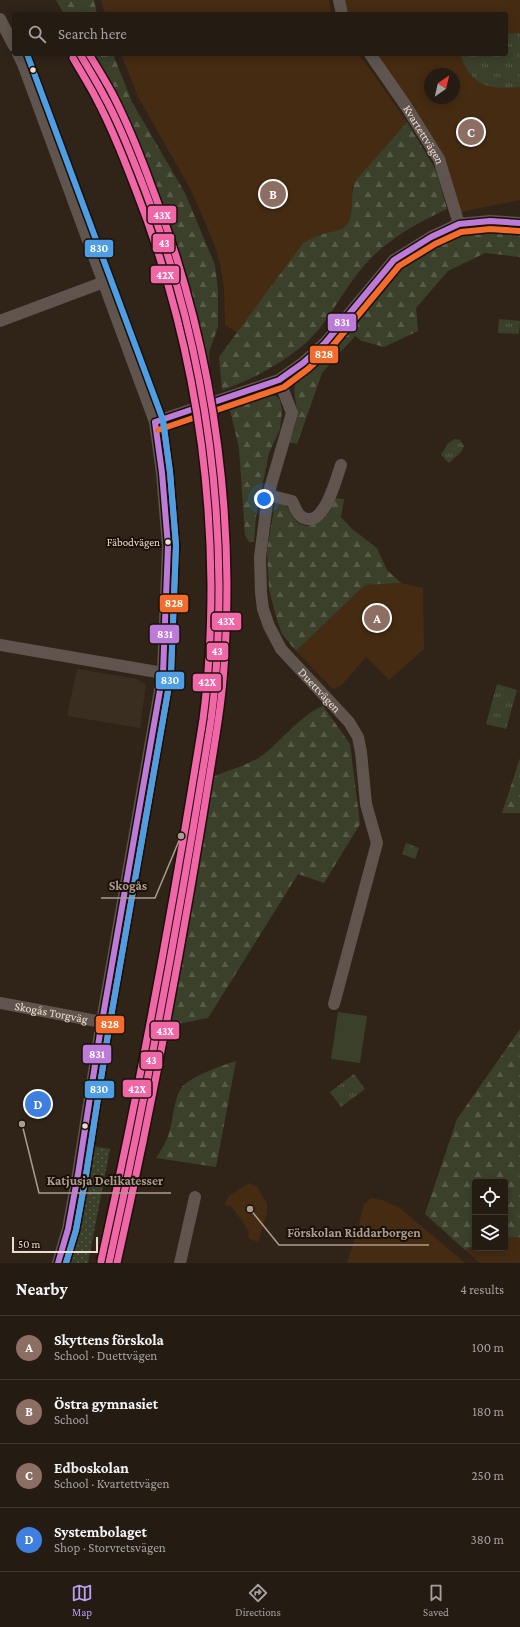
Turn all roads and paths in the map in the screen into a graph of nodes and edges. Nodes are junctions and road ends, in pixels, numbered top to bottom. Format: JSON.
{"nodes":[{"id":1,"x":339,"y":0,"type":"edge"},
{"id":2,"x":342,"y":12,"type":"edge"},
{"id":3,"x":2,"y":27,"type":"edge"},
{"id":4,"x":12,"y":43,"type":"edge"},
{"id":5,"x":19,"y":56,"type":"edge"},
{"id":6,"x":371,"y":56,"type":"edge"},
{"id":7,"x":520,"y":223,"type":"edge"},
{"id":8,"x":459,"y":224,"type":"junction"},
{"id":9,"x":104,"y":282,"type":"junction"},
{"id":10,"x":0,"y":321,"type":"edge"},
{"id":11,"x":279,"y":380,"type":"junction"},
{"id":12,"x":155,"y":422,"type":"junction"},
{"id":13,"x":341,"y":465,"type":"dead end"},
{"id":14,"x":268,"y":495,"type":"junction"},
{"id":15,"x":0,"y":645,"type":"edge"},
{"id":16,"x":163,"y":673,"type":"junction"},
{"id":17,"x":0,"y":1003,"type":"edge"},
{"id":18,"x":334,"y":1004,"type":"dead end"},
{"id":19,"x":102,"y":1022,"type":"junction"},
{"id":20,"x":195,"y":1197,"type":"dead end"},
{"id":21,"x":58,"y":1263,"type":"edge"},
{"id":22,"x":180,"y":1263,"type":"edge"}],
"edges":[{"from":1,"to":2,"type":"street"},
{"from":3,"to":4,"type":"street"},
{"from":5,"to":9,"type":"street"},
{"from":6,"to":8,"type":"street","name":"Kvartettvägen"},
{"from":7,"to":8,"type":"street"},
{"from":8,"to":11,"type":"street"},
{"from":9,"to":10,"type":"street"},
{"from":9,"to":12,"type":"street"},
{"from":11,"to":12,"type":"street"},
{"from":11,"to":14,"type":"street","name":"Duettvägen"},
{"from":12,"to":16,"type":"street"},
{"from":13,"to":14,"type":"street"},
{"from":14,"to":18,"type":"street","name":"Duettvägen"},
{"from":15,"to":16,"type":"street"},
{"from":16,"to":19,"type":"street"},
{"from":17,"to":19,"type":"street","name":"Skogås Torgväg"},
{"from":19,"to":21,"type":"street"},
{"from":20,"to":22,"type":"street"}]}
